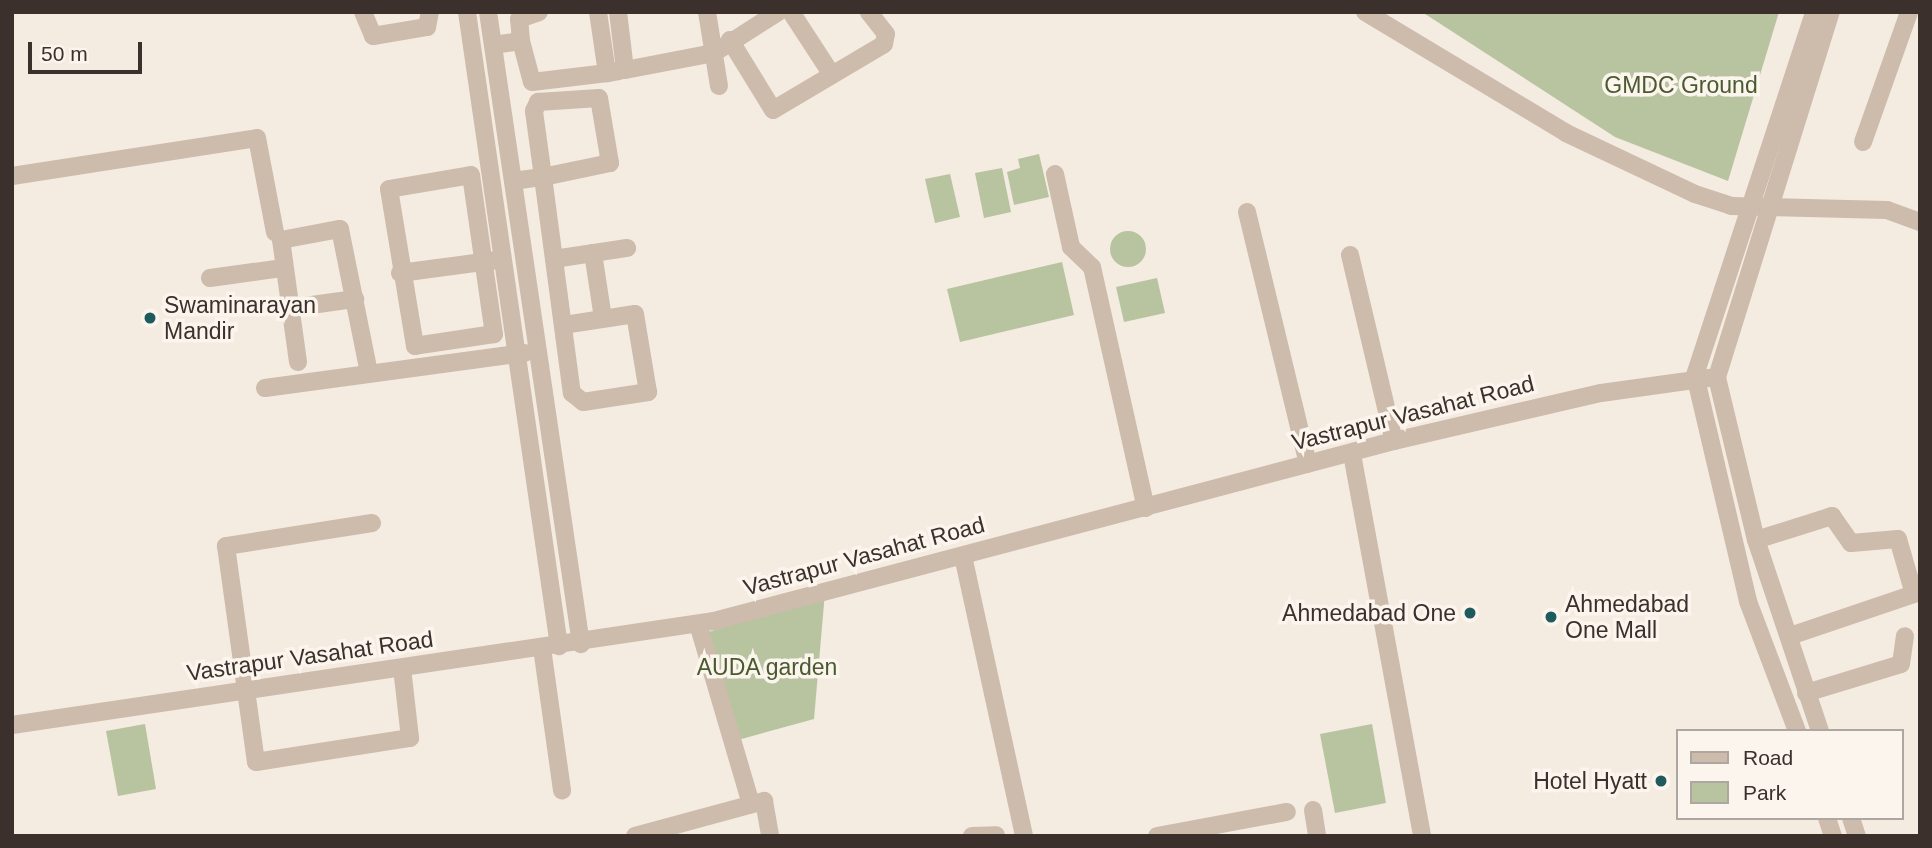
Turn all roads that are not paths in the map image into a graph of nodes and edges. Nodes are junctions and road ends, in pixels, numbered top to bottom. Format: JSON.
{"nodes":[{"id":1,"x":363,"y":12,"type":"edge"},
{"id":2,"x":430,"y":12,"type":"edge"},
{"id":3,"x":467,"y":12,"type":"edge"},
{"id":4,"x":488,"y":12,"type":"edge"},
{"id":5,"x":539,"y":12,"type":"edge"},
{"id":6,"x":598,"y":12,"type":"edge"},
{"id":7,"x":618,"y":12,"type":"edge"},
{"id":8,"x":707,"y":12,"type":"edge"},
{"id":9,"x":778,"y":12,"type":"edge"},
{"id":10,"x":791,"y":12,"type":"edge"},
{"id":11,"x":869,"y":12,"type":"edge"},
{"id":12,"x":1365,"y":12,"type":"edge"},
{"id":13,"x":1814,"y":12,"type":"edge"},
{"id":14,"x":1831,"y":12,"type":"edge"},
{"id":15,"x":1909,"y":12,"type":"edge"},
{"id":16,"x":730,"y":40,"type":"junction"},
{"id":17,"x":521,"y":41,"type":"junction"},
{"id":18,"x":493,"y":45,"type":"junction"},
{"id":19,"x":714,"y":53,"type":"junction"},
{"id":20,"x":625,"y":70,"type":"junction"},
{"id":21,"x":607,"y":73,"type":"junction"},
{"id":22,"x":832,"y":75,"type":"junction"},
{"id":23,"x":719,"y":86,"type":"dead end"},
{"id":24,"x":1863,"y":142,"type":"dead end"},
{"id":25,"x":1055,"y":174,"type":"dead end"},
{"id":26,"x":12,"y":176,"type":"edge"},
{"id":27,"x":543,"y":177,"type":"junction"},
{"id":28,"x":513,"y":181,"type":"junction"},
{"id":29,"x":484,"y":188,"type":"junction"},
{"id":30,"x":1759,"y":204,"type":"junction"},
{"id":31,"x":1247,"y":212,"type":"dead end"},
{"id":32,"x":1920,"y":222,"type":"edge"},
{"id":33,"x":275,"y":232,"type":"dead end"},
{"id":34,"x":626,"y":248,"type":"dead end"},
{"id":35,"x":593,"y":253,"type":"junction"},
{"id":36,"x":1350,"y":255,"type":"dead end"},
{"id":37,"x":554,"y":259,"type":"junction"},
{"id":38,"x":494,"y":260,"type":"junction"},
{"id":39,"x":284,"y":268,"type":"junction"},
{"id":40,"x":400,"y":273,"type":"junction"},
{"id":41,"x":210,"y":278,"type":"dead end"},
{"id":42,"x":355,"y":299,"type":"junction"},
{"id":43,"x":290,"y":309,"type":"junction"},
{"id":44,"x":603,"y":318,"type":"junction"},
{"id":45,"x":563,"y":325,"type":"junction"},
{"id":46,"x":539,"y":351,"type":"junction"},
{"id":47,"x":515,"y":355,"type":"junction"},
{"id":48,"x":298,"y":362,"type":"dead end"},
{"id":49,"x":369,"y":373,"type":"junction"},
{"id":50,"x":1717,"y":377,"type":"junction"},
{"id":51,"x":1696,"y":379,"type":"junction"},
{"id":52,"x":265,"y":388,"type":"dead end"},
{"id":53,"x":1394,"y":441,"type":"junction"},
{"id":54,"x":1352,"y":454,"type":"junction"},
{"id":55,"x":1308,"y":464,"type":"junction"},
{"id":56,"x":1146,"y":508,"type":"junction"},
{"id":57,"x":372,"y":523,"type":"dead end"},
{"id":58,"x":1756,"y":540,"type":"junction"},
{"id":59,"x":963,"y":556,"type":"junction"},
{"id":60,"x":698,"y":624,"type":"junction"},
{"id":61,"x":1790,"y":636,"type":"junction"},
{"id":62,"x":1905,"y":636,"type":"dead end"},
{"id":63,"x":581,"y":644,"type":"junction"},
{"id":64,"x":550,"y":647,"type":"junction"},
{"id":65,"x":402,"y":668,"type":"junction"},
{"id":66,"x":243,"y":690,"type":"junction"},
{"id":67,"x":1806,"y":693,"type":"junction"},
{"id":68,"x":12,"y":725,"type":"edge"},
{"id":69,"x":1796,"y":729,"type":"edge"},
{"id":70,"x":1819,"y":729,"type":"edge"},
{"id":71,"x":562,"y":791,"type":"dead end"},
{"id":72,"x":751,"y":804,"type":"junction"},
{"id":73,"x":1313,"y":810,"type":"dead end"},
{"id":74,"x":1287,"y":812,"type":"dead end"},
{"id":75,"x":996,"y":835,"type":"edge"},
{"id":76,"x":635,"y":836,"type":"edge"},
{"id":77,"x":770,"y":836,"type":"edge"},
{"id":78,"x":972,"y":836,"type":"edge"},
{"id":79,"x":1024,"y":836,"type":"edge"},
{"id":80,"x":1157,"y":836,"type":"edge"},
{"id":81,"x":1317,"y":836,"type":"edge"},
{"id":82,"x":1422,"y":836,"type":"edge"}],
"edges":[{"from":1,"to":2,"type":"street"},
{"from":3,"to":29,"type":"street"},
{"from":4,"to":18,"type":"street"},
{"from":5,"to":17,"type":"street"},
{"from":6,"to":21,"type":"street"},
{"from":7,"to":20,"type":"street"},
{"from":8,"to":19,"type":"street"},
{"from":9,"to":16,"type":"street"},
{"from":10,"to":22,"type":"street"},
{"from":11,"to":22,"type":"street"},
{"from":12,"to":30,"type":"street"},
{"from":13,"to":30,"type":"street"},
{"from":14,"to":30,"type":"street"},
{"from":15,"to":24,"type":"street"},
{"from":16,"to":19,"type":"street"},
{"from":16,"to":22,"type":"street"},
{"from":17,"to":18,"type":"street"},
{"from":17,"to":21,"type":"street"},
{"from":18,"to":28,"type":"street"},
{"from":19,"to":20,"type":"street"},
{"from":19,"to":23,"type":"street"},
{"from":20,"to":21,"type":"street"},
{"from":25,"to":56,"type":"street"},
{"from":26,"to":33,"type":"street"},
{"from":27,"to":27,"type":"street"},
{"from":27,"to":28,"type":"street"},
{"from":27,"to":37,"type":"street"},
{"from":28,"to":46,"type":"street"},
{"from":29,"to":38,"type":"street"},
{"from":29,"to":40,"type":"street"},
{"from":30,"to":32,"type":"street"},
{"from":30,"to":50,"type":"street"},
{"from":30,"to":51,"type":"street"},
{"from":31,"to":55,"type":"street"},
{"from":34,"to":35,"type":"street"},
{"from":35,"to":37,"type":"street"},
{"from":35,"to":44,"type":"street"},
{"from":36,"to":53,"type":"street"},
{"from":37,"to":45,"type":"street"},
{"from":38,"to":40,"type":"street"},
{"from":38,"to":40,"type":"street"},
{"from":38,"to":47,"type":"street"},
{"from":39,"to":41,"type":"street"},
{"from":39,"to":42,"type":"street"},
{"from":39,"to":43,"type":"street"},
{"from":42,"to":43,"type":"street"},
{"from":42,"to":49,"type":"street"},
{"from":43,"to":48,"type":"street"},
{"from":44,"to":45,"type":"street"},
{"from":44,"to":45,"type":"street"},
{"from":46,"to":47,"type":"street"},
{"from":46,"to":63,"type":"street"},
{"from":47,"to":49,"type":"street"},
{"from":47,"to":64,"type":"street"},
{"from":49,"to":52,"type":"street"},
{"from":50,"to":51,"type":"street","name":"Vastrapur Vasahat Road"},
{"from":50,"to":58,"type":"street"},
{"from":51,"to":53,"type":"street","name":"Vastrapur Vasahat Road"},
{"from":51,"to":69,"type":"street"},
{"from":53,"to":54,"type":"street","name":"Vastrapur Vasahat Road"},
{"from":54,"to":55,"type":"street","name":"Vastrapur Vasahat Road"},
{"from":54,"to":82,"type":"street"},
{"from":55,"to":56,"type":"street","name":"Vastrapur Vasahat Road"},
{"from":56,"to":59,"type":"street","name":"Vastrapur Vasahat Road"},
{"from":57,"to":66,"type":"street"},
{"from":58,"to":61,"type":"street"},
{"from":58,"to":61,"type":"street"},
{"from":59,"to":60,"type":"street","name":"Vastrapur Vasahat Road"},
{"from":59,"to":79,"type":"street"},
{"from":60,"to":63,"type":"street","name":"Vastrapur Vasahat Road"},
{"from":60,"to":72,"type":"street"},
{"from":61,"to":67,"type":"street"},
{"from":62,"to":67,"type":"street"},
{"from":63,"to":64,"type":"street","name":"Vastrapur Vasahat Road"},
{"from":64,"to":65,"type":"street","name":"Vastrapur Vasahat Road"},
{"from":64,"to":71,"type":"street"},
{"from":65,"to":66,"type":"street","name":"Vastrapur Vasahat Road"},
{"from":65,"to":66,"type":"street"},
{"from":66,"to":68,"type":"street","name":"Vastrapur Vasahat Road"},
{"from":67,"to":70,"type":"street"},
{"from":72,"to":76,"type":"street"},
{"from":72,"to":77,"type":"street"},
{"from":73,"to":81,"type":"street"},
{"from":74,"to":80,"type":"street"},
{"from":75,"to":78,"type":"street"}]}
